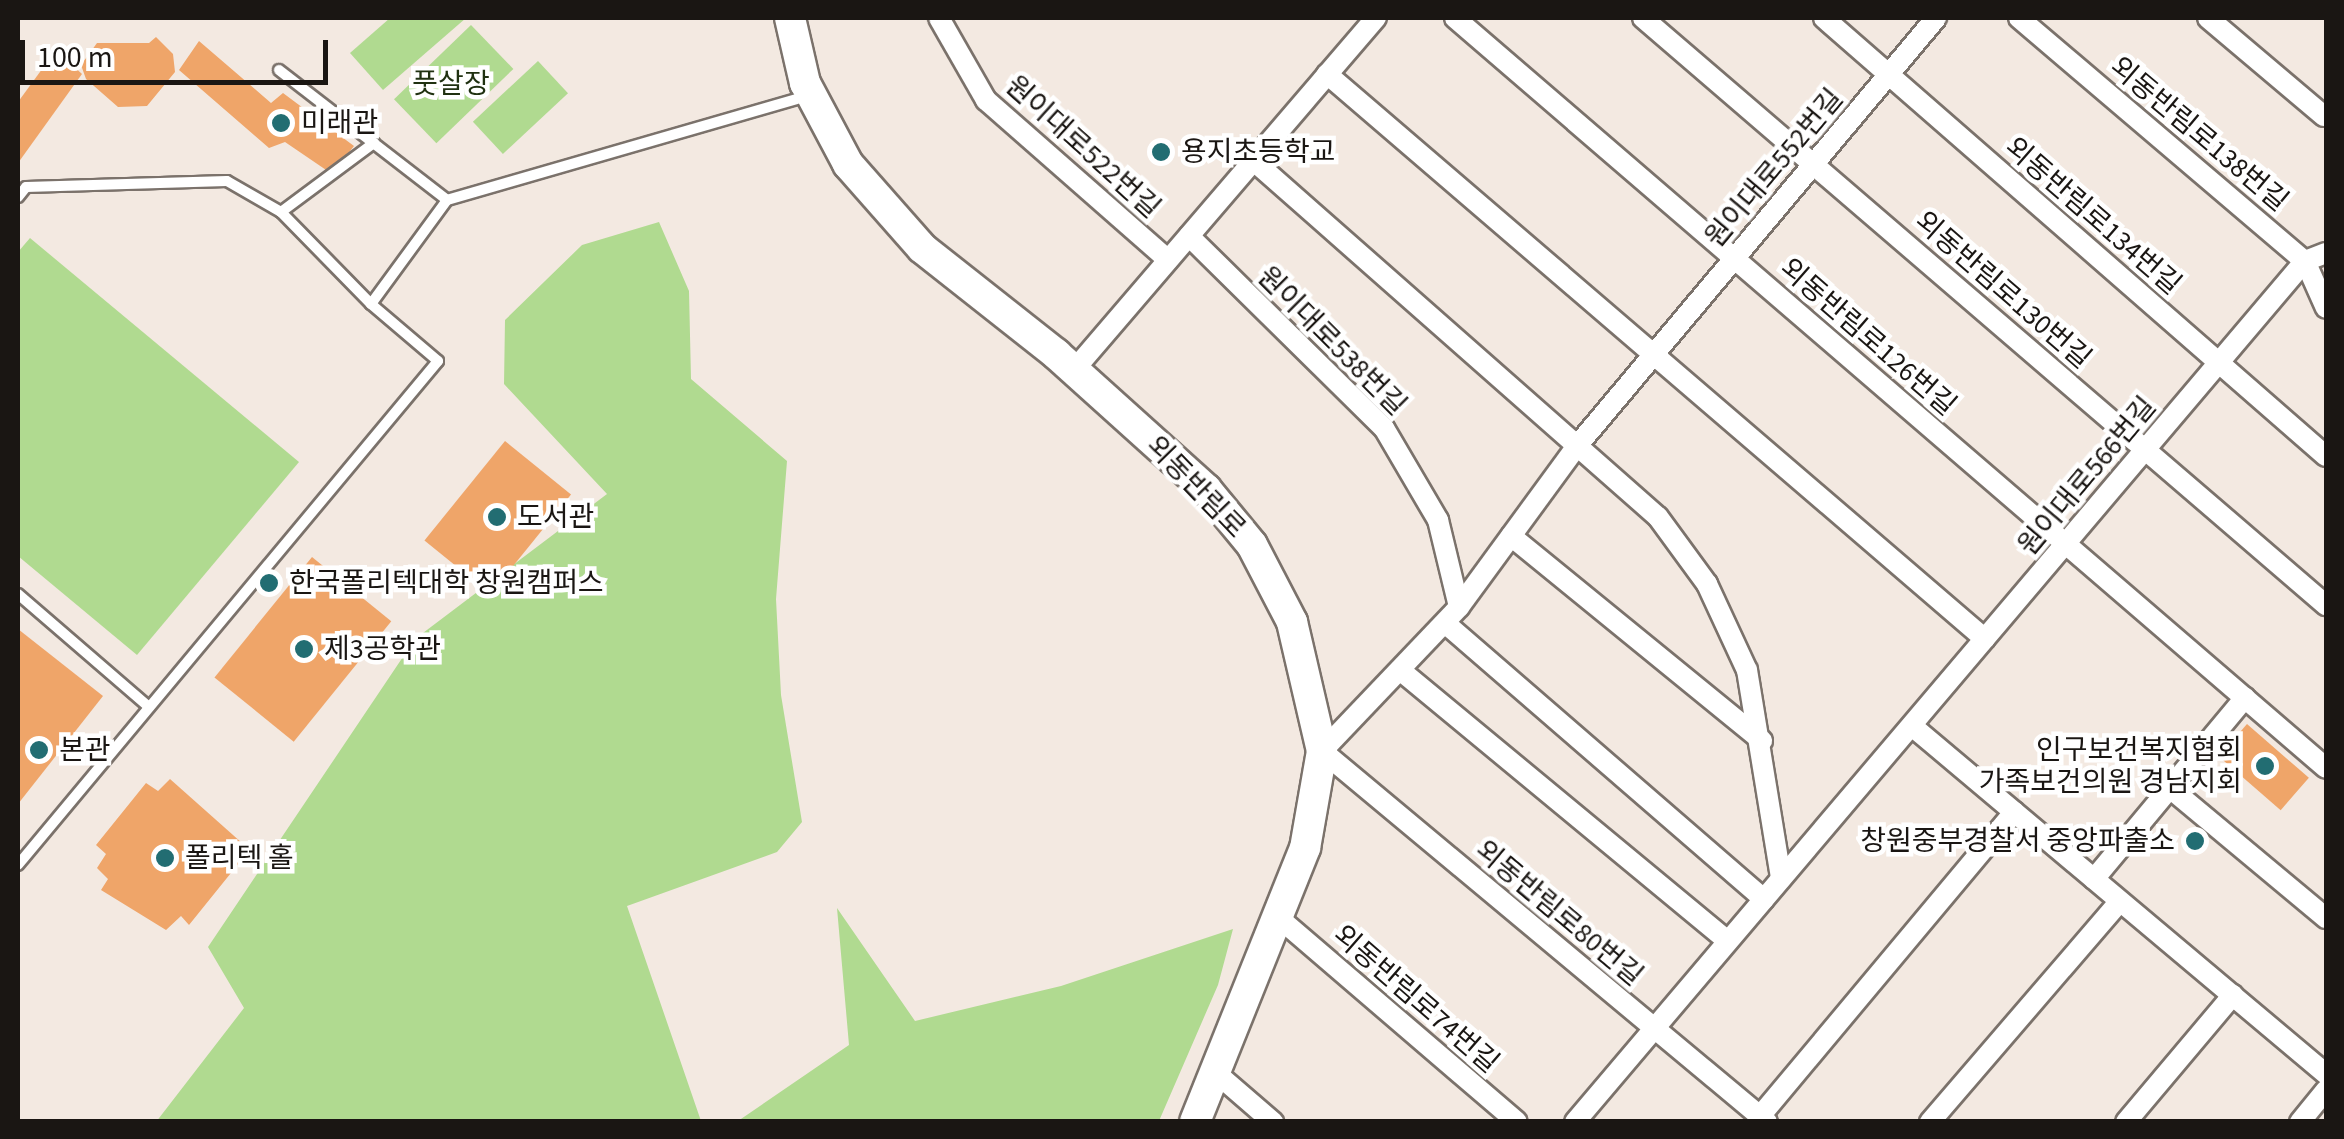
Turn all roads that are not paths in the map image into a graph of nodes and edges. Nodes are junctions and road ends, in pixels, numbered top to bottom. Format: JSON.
{"nodes":[{"id":1,"x":790,"y":18,"type":"edge"},
{"id":2,"x":939,"y":18,"type":"edge"},
{"id":3,"x":1376,"y":18,"type":"edge"},
{"id":4,"x":1455,"y":18,"type":"edge"},
{"id":5,"x":1643,"y":18,"type":"edge"},
{"id":6,"x":1824,"y":18,"type":"edge"},
{"id":7,"x":1936,"y":18,"type":"edge"},
{"id":8,"x":2018,"y":18,"type":"edge"},
{"id":9,"x":2208,"y":18,"type":"edge"},
{"id":10,"x":279,"y":70,"type":"dead end"},
{"id":11,"x":1328,"y":74,"type":"junction"},
{"id":12,"x":1888,"y":74,"type":"junction"},
{"id":13,"x":796,"y":99,"type":"dead end"},
{"id":14,"x":2324,"y":116,"type":"edge"},
{"id":15,"x":374,"y":143,"type":"junction"},
{"id":16,"x":1254,"y":161,"type":"junction"},
{"id":17,"x":1813,"y":164,"type":"junction"},
{"id":18,"x":18,"y":197,"type":"edge"},
{"id":19,"x":447,"y":200,"type":"junction"},
{"id":20,"x":282,"y":212,"type":"junction"},
{"id":21,"x":1189,"y":236,"type":"junction"},
{"id":22,"x":2326,"y":252,"type":"edge"},
{"id":23,"x":1734,"y":258,"type":"junction"},
{"id":24,"x":1168,"y":260,"type":"junction"},
{"id":25,"x":2305,"y":261,"type":"junction"},
{"id":26,"x":371,"y":304,"type":"junction"},
{"id":27,"x":2326,"y":307,"type":"edge"},
{"id":28,"x":1654,"y":354,"type":"junction"},
{"id":29,"x":2219,"y":362,"type":"junction"},
{"id":30,"x":1074,"y":370,"type":"junction"},
{"id":31,"x":1577,"y":446,"type":"junction"},
{"id":32,"x":2146,"y":450,"type":"junction"},
{"id":33,"x":2326,"y":456,"type":"edge"},
{"id":34,"x":1511,"y":536,"type":"junction"},
{"id":35,"x":2066,"y":544,"type":"junction"},
{"id":36,"x":18,"y":594,"type":"edge"},
{"id":37,"x":2326,"y":605,"type":"edge"},
{"id":38,"x":1452,"y":615,"type":"junction"},
{"id":39,"x":1985,"y":639,"type":"junction"},
{"id":40,"x":1400,"y":670,"type":"junction"},
{"id":41,"x":2245,"y":698,"type":"junction"},
{"id":42,"x":150,"y":707,"type":"junction"},
{"id":43,"x":1912,"y":726,"type":"junction"},
{"id":44,"x":1762,"y":741,"type":"junction"},
{"id":45,"x":1322,"y":751,"type":"junction"},
{"id":46,"x":2326,"y":768,"type":"edge"},
{"id":47,"x":2170,"y":788,"type":"junction"},
{"id":48,"x":2014,"y":812,"type":"junction"},
{"id":49,"x":18,"y":865,"type":"edge"},
{"id":50,"x":1781,"y":878,"type":"junction"},
{"id":51,"x":2094,"y":879,"type":"junction"},
{"id":52,"x":1764,"y":899,"type":"junction"},
{"id":53,"x":2120,"y":901,"type":"junction"},
{"id":54,"x":1280,"y":918,"type":"junction"},
{"id":55,"x":2326,"y":918,"type":"edge"},
{"id":56,"x":1728,"y":941,"type":"junction"},
{"id":57,"x":2233,"y":996,"type":"junction"},
{"id":58,"x":1652,"y":1027,"type":"junction"},
{"id":59,"x":1215,"y":1072,"type":"junction"},
{"id":60,"x":2326,"y":1074,"type":"edge"},
{"id":61,"x":2326,"y":1090,"type":"edge"},
{"id":62,"x":1764,"y":1118,"type":"edge"},
{"id":63,"x":1195,"y":1122,"type":"edge"},
{"id":64,"x":1273,"y":1122,"type":"edge"},
{"id":65,"x":1518,"y":1122,"type":"edge"},
{"id":66,"x":1575,"y":1122,"type":"edge"},
{"id":67,"x":1930,"y":1122,"type":"edge"},
{"id":68,"x":2126,"y":1122,"type":"edge"},
{"id":69,"x":2300,"y":1122,"type":"edge"}],
"edges":[{"from":1,"to":30,"type":"main road","name":"외동반림로"},
{"from":2,"to":24,"type":"street","name":"원이대로522번길"},
{"from":3,"to":11,"type":"street"},
{"from":4,"to":23,"type":"street","name":"외동반림로126번길"},
{"from":5,"to":17,"type":"street","name":"외동반림로130번길"},
{"from":6,"to":12,"type":"street","name":"외동반림로134번길"},
{"from":7,"to":12,"type":"street","name":"원이대로552번길"},
{"from":8,"to":25,"type":"street","name":"외동반림로138번길"},
{"from":9,"to":14,"type":"street"},
{"from":10,"to":15,"type":"lane"},
{"from":11,"to":16,"type":"street"},
{"from":11,"to":28,"type":"street"},
{"from":12,"to":17,"type":"street","name":"원이대로552번길"},
{"from":12,"to":29,"type":"street","name":"외동반림로134번길"},
{"from":13,"to":19,"type":"lane"},
{"from":15,"to":19,"type":"lane"},
{"from":15,"to":20,"type":"lane"},
{"from":16,"to":21,"type":"street"},
{"from":16,"to":31,"type":"street"},
{"from":17,"to":23,"type":"street","name":"원이대로552번길"},
{"from":17,"to":32,"type":"street","name":"외동반림로130번길"},
{"from":18,"to":20,"type":"lane"},
{"from":19,"to":26,"type":"lane"},
{"from":20,"to":26,"type":"lane"},
{"from":21,"to":24,"type":"street"},
{"from":21,"to":38,"type":"street","name":"원이대로538번길"},
{"from":22,"to":25,"type":"street"},
{"from":23,"to":28,"type":"street","name":"원이대로552번길"},
{"from":23,"to":35,"type":"street","name":"외동반림로126번길"},
{"from":24,"to":30,"type":"street"},
{"from":25,"to":27,"type":"street","name":"외동반림로138번길"},
{"from":25,"to":29,"type":"street","name":"원이대로566번길"},
{"from":26,"to":42,"type":"lane"},
{"from":28,"to":31,"type":"street","name":"원이대로552번길"},
{"from":28,"to":39,"type":"street"},
{"from":29,"to":32,"type":"street","name":"원이대로566번길"},
{"from":29,"to":33,"type":"street","name":"외동반림로134번길"},
{"from":30,"to":45,"type":"main road","name":"외동반림로"},
{"from":31,"to":34,"type":"street","name":"원이대로552번길"},
{"from":31,"to":44,"type":"street"},
{"from":32,"to":35,"type":"street","name":"원이대로566번길"},
{"from":32,"to":37,"type":"street","name":"외동반림로130번길"},
{"from":34,"to":38,"type":"street","name":"원이대로552번길"},
{"from":34,"to":44,"type":"street"},
{"from":35,"to":39,"type":"street","name":"원이대로566번길"},
{"from":35,"to":41,"type":"street","name":"외동반림로126번길"},
{"from":36,"to":42,"type":"lane"},
{"from":38,"to":40,"type":"street","name":"원이대로552번길"},
{"from":38,"to":52,"type":"street"},
{"from":39,"to":43,"type":"street","name":"원이대로566번길"},
{"from":40,"to":45,"type":"street","name":"원이대로552번길"},
{"from":40,"to":56,"type":"street"},
{"from":41,"to":46,"type":"street","name":"외동반림로126번길"},
{"from":41,"to":47,"type":"street"},
{"from":42,"to":49,"type":"lane"},
{"from":43,"to":48,"type":"street"},
{"from":43,"to":50,"type":"street","name":"원이대로566번길"},
{"from":44,"to":50,"type":"street"},
{"from":45,"to":54,"type":"main road","name":"외동반림로"},
{"from":45,"to":58,"type":"street","name":"외동반림로80번길"},
{"from":47,"to":51,"type":"street"},
{"from":47,"to":55,"type":"street"},
{"from":48,"to":51,"type":"street"},
{"from":48,"to":62,"type":"street","name":"외동반림로80번길"},
{"from":50,"to":52,"type":"street","name":"원이대로566번길"},
{"from":51,"to":53,"type":"street"},
{"from":52,"to":56,"type":"street","name":"원이대로566번길"},
{"from":53,"to":57,"type":"street"},
{"from":53,"to":67,"type":"street"},
{"from":54,"to":59,"type":"main road","name":"외동반림로"},
{"from":54,"to":65,"type":"street","name":"외동반림로74번길"},
{"from":56,"to":58,"type":"street","name":"원이대로566번길"},
{"from":57,"to":60,"type":"street"},
{"from":57,"to":68,"type":"street"},
{"from":58,"to":62,"type":"street","name":"외동반림로80번길"},
{"from":58,"to":66,"type":"street","name":"원이대로566번길"},
{"from":59,"to":63,"type":"main road","name":"외동반림로"},
{"from":59,"to":64,"type":"street"},
{"from":61,"to":69,"type":"street"}]}
